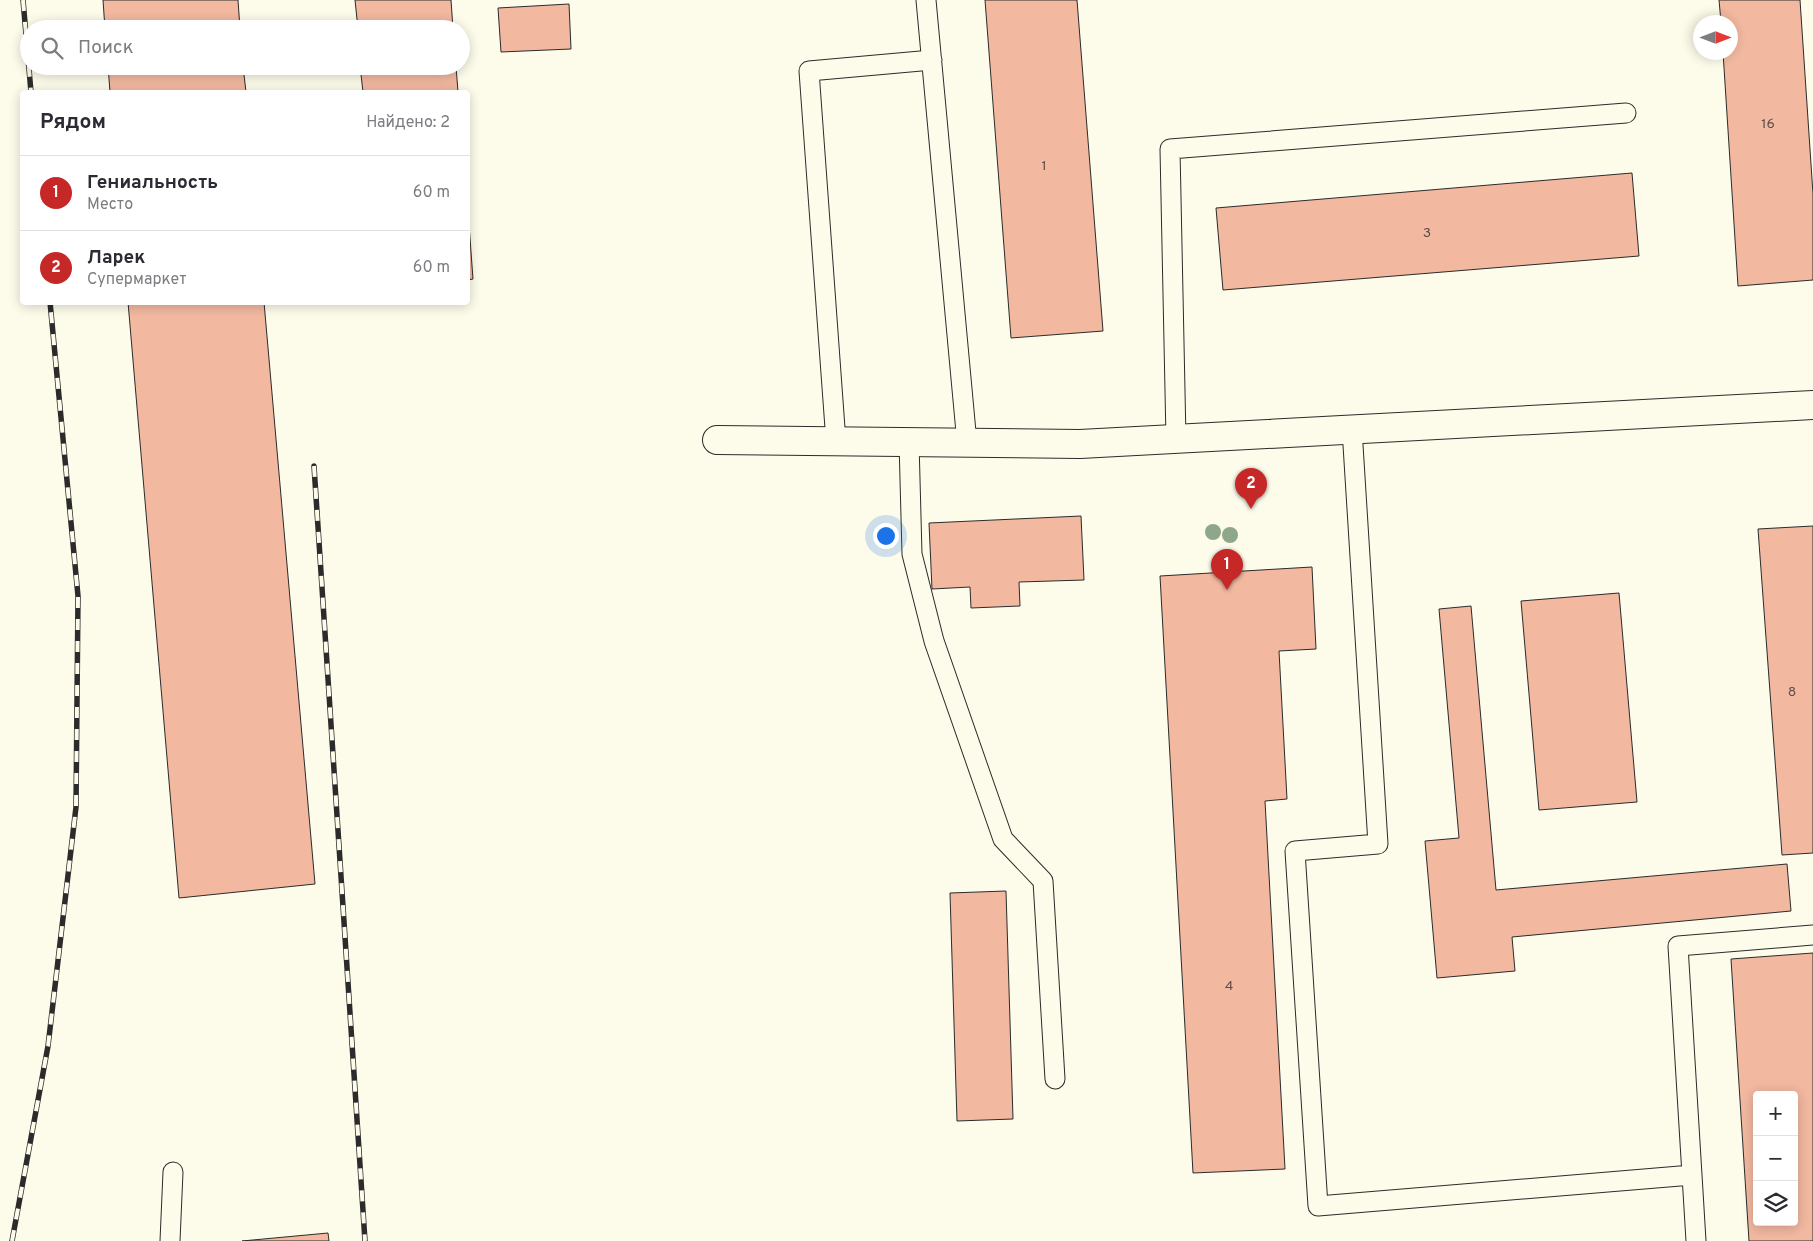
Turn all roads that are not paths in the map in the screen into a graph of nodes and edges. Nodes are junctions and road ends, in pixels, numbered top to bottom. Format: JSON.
{"nodes":[{"id":1,"x":926,"y":0,"type":"edge"},
{"id":2,"x":932,"y":60,"type":"junction"},
{"id":3,"x":1626,"y":113,"type":"dead end"},
{"id":4,"x":1813,"y":405,"type":"edge"},
{"id":5,"x":1352,"y":429,"type":"junction"},
{"id":6,"x":1176,"y":439,"type":"junction"},
{"id":7,"x":717,"y":440,"type":"dead end"},
{"id":8,"x":836,"y":442,"type":"junction"},
{"id":9,"x":909,"y":442,"type":"junction"},
{"id":10,"x":967,"y":443,"type":"junction"},
{"id":11,"x":1813,"y":935,"type":"edge"},
{"id":12,"x":1055,"y":1079,"type":"dead end"},
{"id":13,"x":173,"y":1172,"type":"dead end"},
{"id":14,"x":1692,"y":1175,"type":"junction"},
{"id":15,"x":170,"y":1241,"type":"edge"},
{"id":16,"x":1696,"y":1241,"type":"edge"}],
"edges":[{"from":1,"to":2,"type":"lane"},
{"from":2,"to":8,"type":"lane"},
{"from":2,"to":10,"type":"lane"},
{"from":3,"to":6,"type":"lane"},
{"from":4,"to":5,"type":"street"},
{"from":5,"to":6,"type":"street"},
{"from":5,"to":14,"type":"lane"},
{"from":6,"to":10,"type":"street"},
{"from":7,"to":8,"type":"street"},
{"from":8,"to":9,"type":"street"},
{"from":9,"to":10,"type":"street"},
{"from":9,"to":12,"type":"lane"},
{"from":11,"to":14,"type":"lane"},
{"from":13,"to":15,"type":"lane"},
{"from":14,"to":16,"type":"lane"}]}
